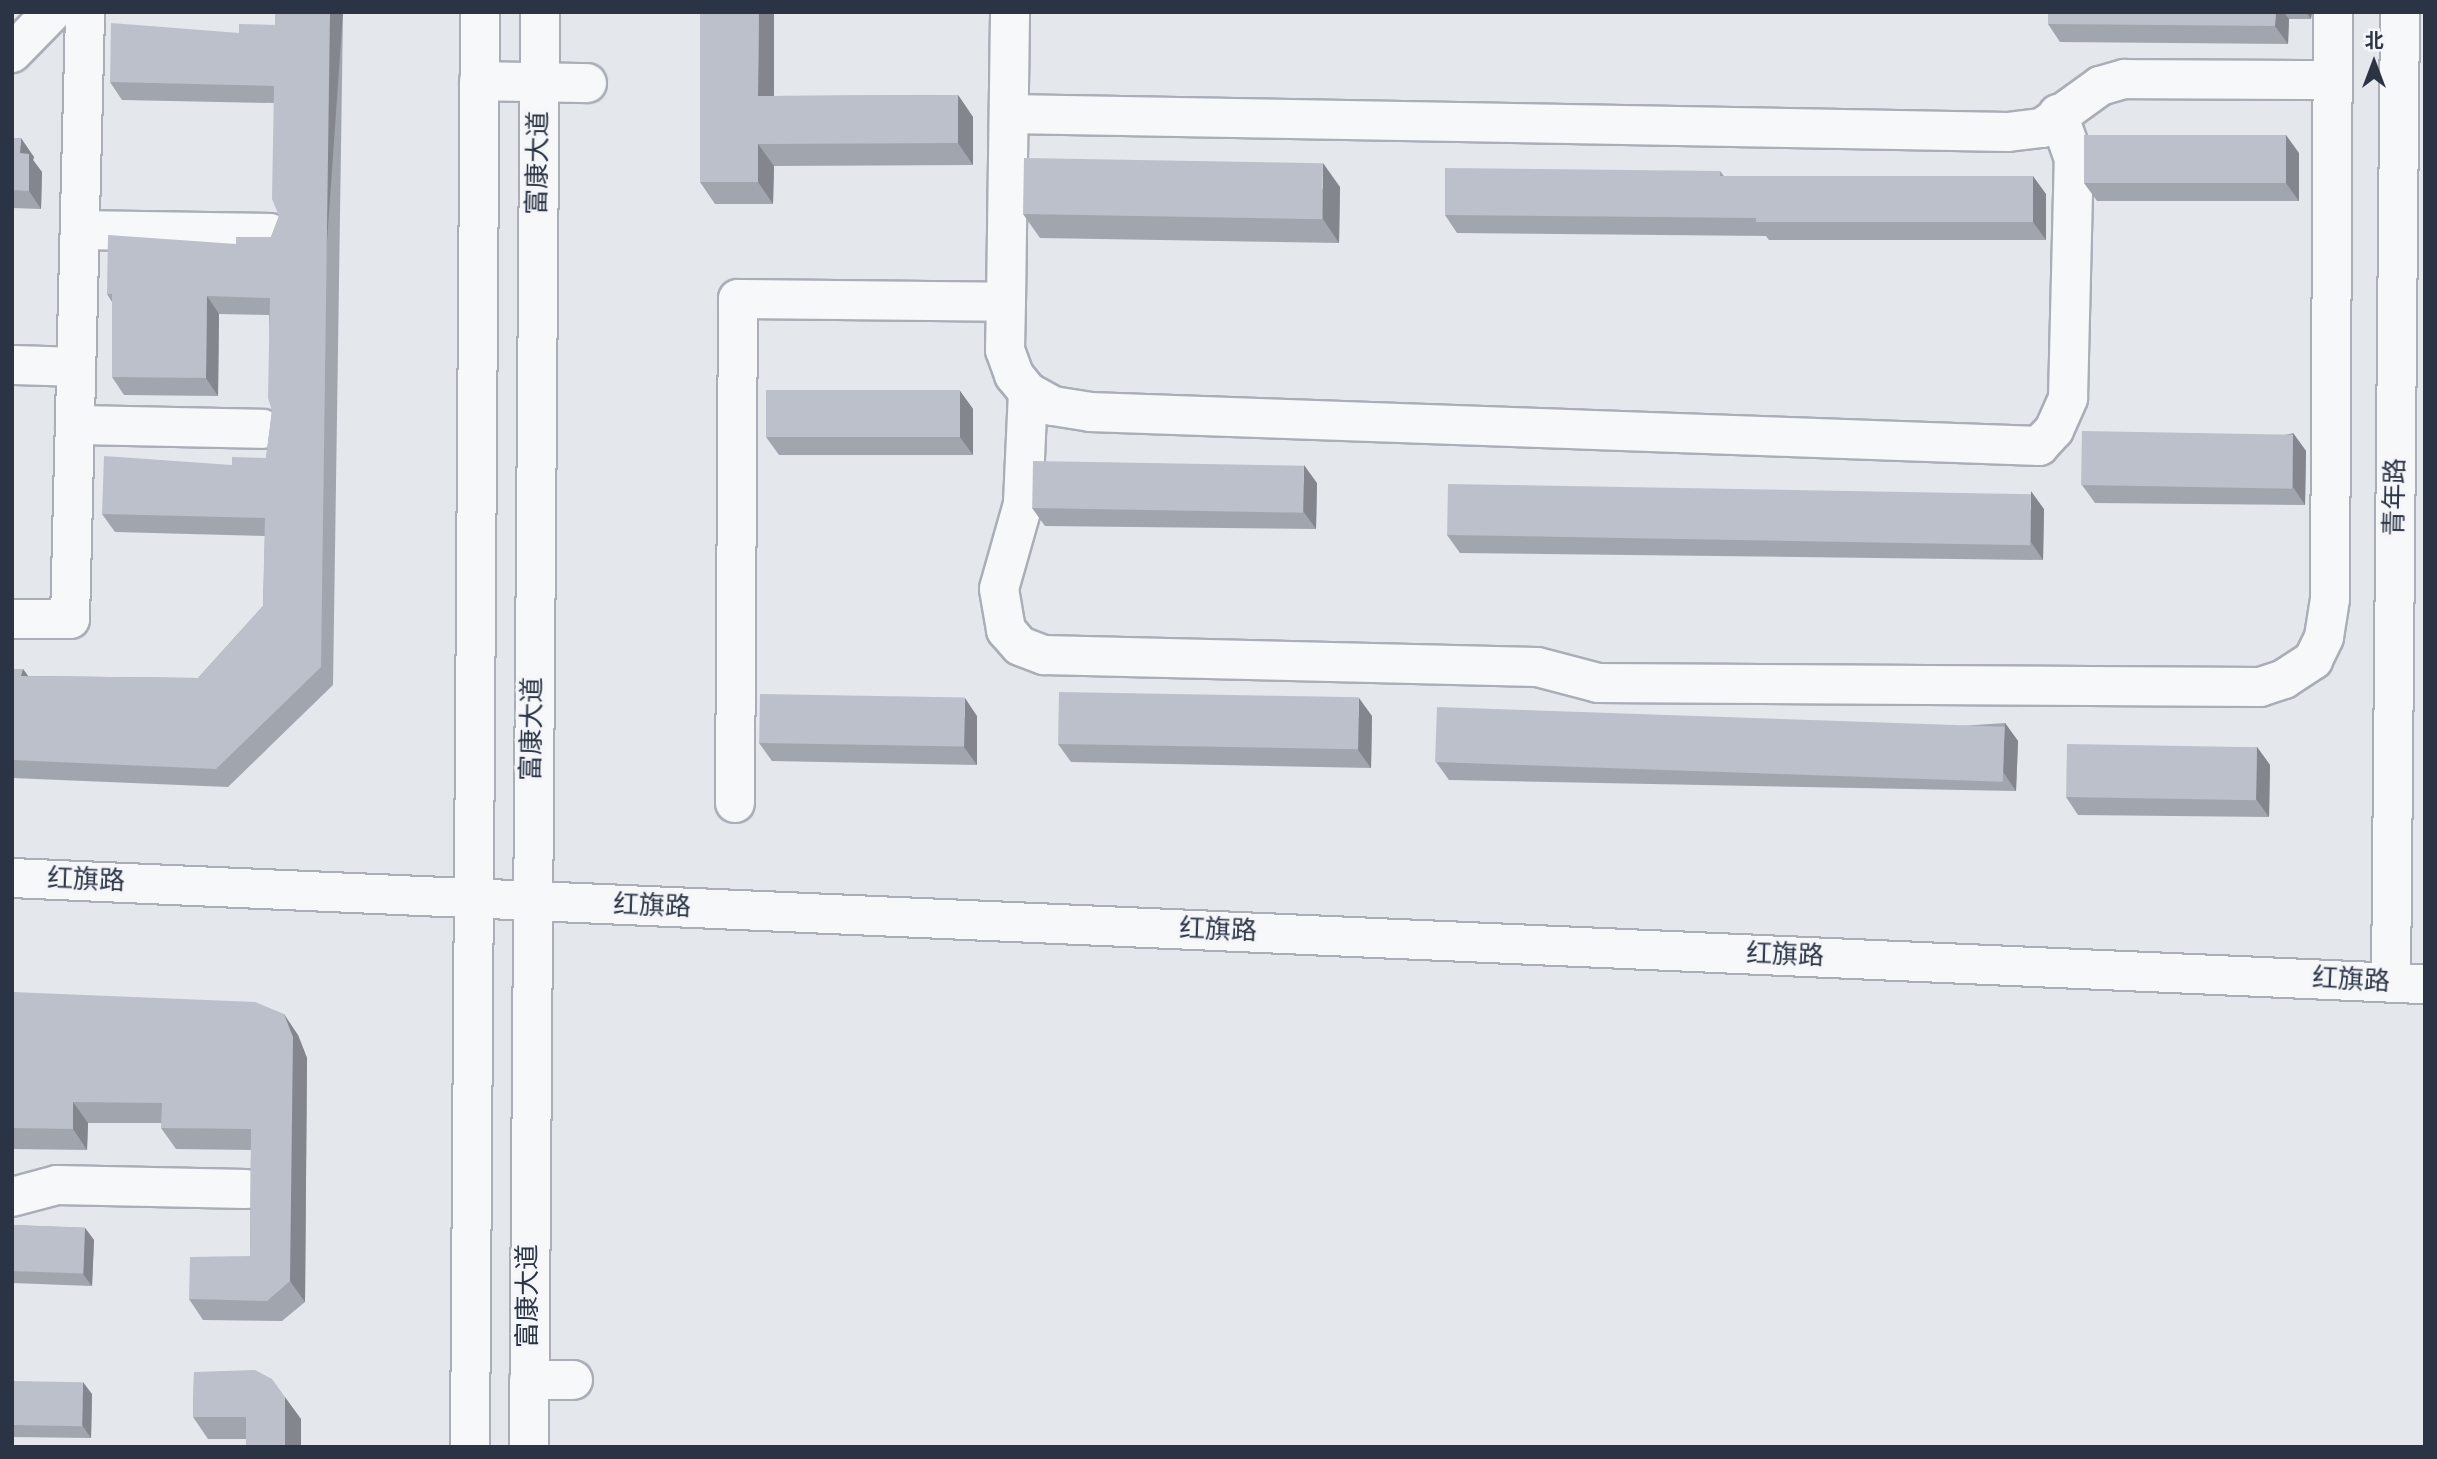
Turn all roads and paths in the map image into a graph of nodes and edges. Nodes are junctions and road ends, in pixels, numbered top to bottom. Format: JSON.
{"nodes":[{"id":1,"x":52,"y":12,"type":"edge"},
{"id":2,"x":85,"y":12,"type":"edge"},
{"id":3,"x":480,"y":12,"type":"edge"},
{"id":4,"x":540,"y":12,"type":"edge"},
{"id":5,"x":1010,"y":12,"type":"edge"},
{"id":6,"x":2333,"y":12,"type":"edge"},
{"id":7,"x":2400,"y":12,"type":"edge"},
{"id":8,"x":12,"y":53,"type":"edge"},
{"id":9,"x":2332,"y":80,"type":"junction"},
{"id":10,"x":479,"y":81,"type":"junction"},
{"id":11,"x":539,"y":82,"type":"junction"},
{"id":12,"x":587,"y":83,"type":"dead end"},
{"id":13,"x":1009,"y":114,"type":"junction"},
{"id":14,"x":2058,"y":114,"type":"junction"},
{"id":15,"x":80,"y":230,"type":"junction"},
{"id":16,"x":270,"y":233,"type":"edge"},
{"id":17,"x":1006,"y":302,"type":"junction"},
{"id":18,"x":12,"y":366,"type":"edge"},
{"id":19,"x":76,"y":367,"type":"junction"},
{"id":20,"x":1028,"y":391,"type":"junction"},
{"id":21,"x":75,"y":425,"type":"junction"},
{"id":22,"x":263,"y":429,"type":"dead end"},
{"id":23,"x":12,"y":619,"type":"edge"},
{"id":24,"x":735,"y":803,"type":"dead end"},
{"id":25,"x":12,"y":878,"type":"edge"},
{"id":26,"x":473,"y":897,"type":"junction"},
{"id":27,"x":532,"y":901,"type":"junction"},
{"id":28,"x":2408,"y":983,"type":"edge"},
{"id":29,"x":246,"y":1189,"type":"dead end"},
{"id":30,"x":12,"y":1197,"type":"edge"},
{"id":31,"x":529,"y":1380,"type":"junction"},
{"id":32,"x":573,"y":1380,"type":"dead end"},
{"id":33,"x":470,"y":1447,"type":"edge"},
{"id":34,"x":529,"y":1447,"type":"edge"}],
"edges":[{"from":1,"to":8,"type":"street"},
{"from":2,"to":15,"type":"street"},
{"from":3,"to":10,"type":"street"},
{"from":4,"to":11,"type":"street","name":"富康大道"},
{"from":5,"to":13,"type":"street"},
{"from":6,"to":9,"type":"street"},
{"from":7,"to":28,"type":"street","name":"青年路"},
{"from":9,"to":14,"type":"street"},
{"from":9,"to":20,"type":"street"},
{"from":10,"to":11,"type":"street"},
{"from":10,"to":26,"type":"street"},
{"from":11,"to":12,"type":"street"},
{"from":11,"to":27,"type":"street","name":"富康大道"},
{"from":13,"to":14,"type":"street"},
{"from":13,"to":17,"type":"street"},
{"from":14,"to":20,"type":"street"},
{"from":15,"to":16,"type":"street"},
{"from":15,"to":19,"type":"street"},
{"from":17,"to":20,"type":"street"},
{"from":17,"to":24,"type":"street"},
{"from":18,"to":19,"type":"street"},
{"from":19,"to":21,"type":"street"},
{"from":21,"to":22,"type":"street"},
{"from":21,"to":23,"type":"street"},
{"from":25,"to":26,"type":"street","name":"红旗路"},
{"from":26,"to":27,"type":"street","name":"红旗路"},
{"from":26,"to":33,"type":"street"},
{"from":27,"to":28,"type":"street","name":"红旗路"},
{"from":27,"to":31,"type":"street","name":"富康大道"},
{"from":29,"to":30,"type":"street"},
{"from":31,"to":32,"type":"street"},
{"from":31,"to":34,"type":"street","name":"富康大道"}]}
